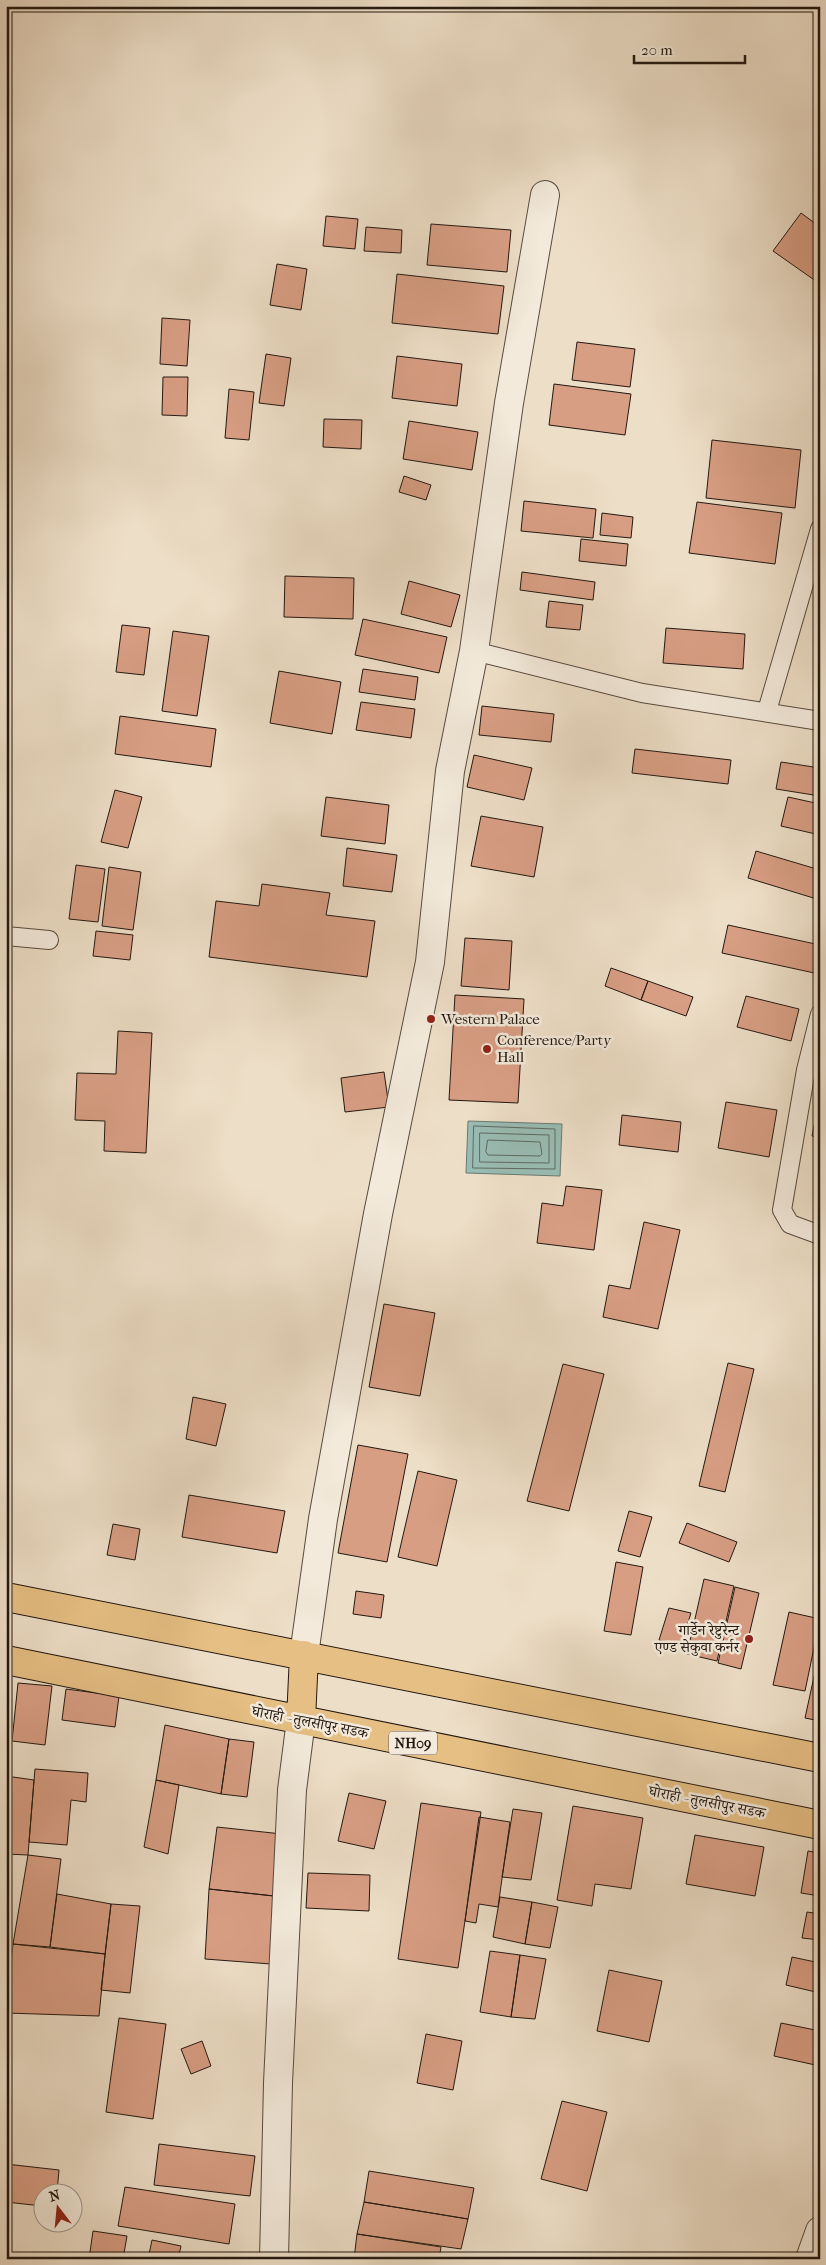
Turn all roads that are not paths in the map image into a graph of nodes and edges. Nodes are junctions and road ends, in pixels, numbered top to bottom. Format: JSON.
{"nodes":[{"id":1,"x":545,"y":195,"type":"dead end"},
{"id":2,"x":820,"y":529,"type":"edge"},
{"id":3,"x":474,"y":651,"type":"junction"},
{"id":4,"x":767,"y":711,"type":"junction"},
{"id":5,"x":820,"y":721,"type":"edge"},
{"id":6,"x":6,"y":936,"type":"edge"},
{"id":7,"x":49,"y":940,"type":"dead end"},
{"id":8,"x":820,"y":1014,"type":"edge"},
{"id":9,"x":820,"y":1235,"type":"edge"},
{"id":10,"x":6,"y":1597,"type":"edge"},
{"id":11,"x":304,"y":1656,"type":"junction"},
{"id":12,"x":6,"y":1660,"type":"edge"},
{"id":13,"x":301,"y":1720,"type":"junction"},
{"id":14,"x":820,"y":1758,"type":"edge"},
{"id":15,"x":820,"y":1825,"type":"edge"},
{"id":16,"x":820,"y":2232,"type":"edge"},
{"id":17,"x":274,"y":2259,"type":"edge"},
{"id":18,"x":810,"y":2259,"type":"edge"}],
"edges":[{"from":1,"to":3,"type":"street"},
{"from":2,"to":4,"type":"lane"},
{"from":3,"to":4,"type":"lane"},
{"from":3,"to":11,"type":"street"},
{"from":4,"to":5,"type":"lane"},
{"from":6,"to":7,"type":"lane"},
{"from":8,"to":9,"type":"lane"},
{"from":10,"to":11,"type":"main road"},
{"from":11,"to":13,"type":"main road"},
{"from":11,"to":14,"type":"main road"},
{"from":12,"to":13,"type":"main road","name":"घोराही - तुलसीपुर सडक","number":"NH09"},
{"from":13,"to":15,"type":"main road","name":"घोराही - तुलसीपुर सडक","number":"NH09"},
{"from":13,"to":17,"type":"street"},
{"from":16,"to":18,"type":"street"}]}
